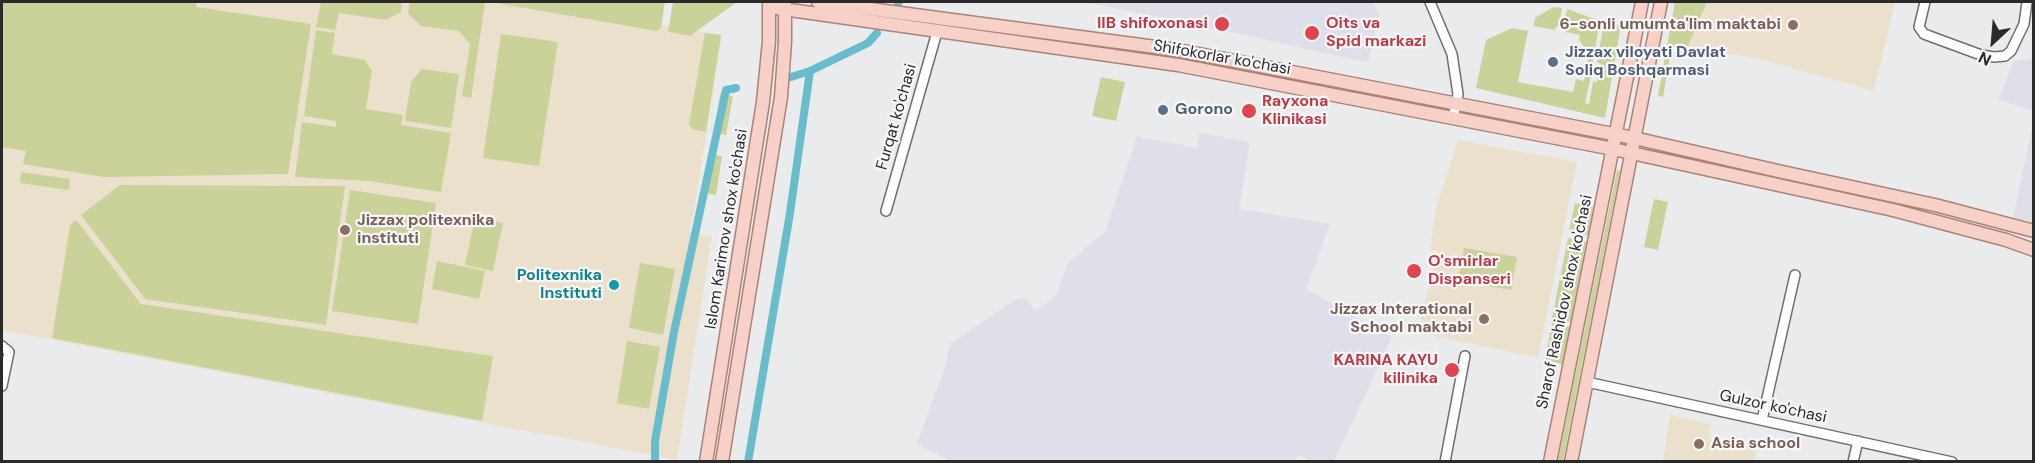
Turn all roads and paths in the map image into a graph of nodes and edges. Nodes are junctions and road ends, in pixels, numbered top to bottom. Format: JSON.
{"nodes":[{"id":1,"x":818,"y":2,"type":"edge"},
{"id":2,"x":1430,"y":2,"type":"edge"},
{"id":3,"x":1642,"y":2,"type":"edge"},
{"id":4,"x":1661,"y":2,"type":"edge"},
{"id":5,"x":1924,"y":2,"type":"edge"},
{"id":6,"x":2027,"y":2,"type":"edge"},
{"id":7,"x":769,"y":4,"type":"edge"},
{"id":8,"x":785,"y":5,"type":"edge"},
{"id":9,"x":937,"y":32,"type":"junction"},
{"id":10,"x":1456,"y":104,"type":"junction"},
{"id":11,"x":1453,"y":119,"type":"junction"},
{"id":12,"x":1616,"y":134,"type":"junction"},
{"id":13,"x":1634,"y":138,"type":"junction"},
{"id":14,"x":1613,"y":149,"type":"junction"},
{"id":15,"x":1631,"y":153,"type":"junction"},
{"id":16,"x":886,"y":211,"type":"dead end"},
{"id":17,"x":2034,"y":231,"type":"edge"},
{"id":18,"x":2034,"y":250,"type":"edge"},
{"id":19,"x":1795,"y":275,"type":"dead end"},
{"id":20,"x":2,"y":346,"type":"edge"},
{"id":21,"x":1465,"y":356,"type":"dead end"},
{"id":22,"x":1587,"y":382,"type":"junction"},
{"id":23,"x":2,"y":386,"type":"edge"},
{"id":24,"x":1762,"y":420,"type":"junction"},
{"id":25,"x":1858,"y":441,"type":"junction"},
{"id":26,"x":706,"y":462,"type":"edge"},
{"id":27,"x":722,"y":462,"type":"edge"},
{"id":28,"x":1445,"y":462,"type":"edge"},
{"id":29,"x":1550,"y":462,"type":"edge"},
{"id":30,"x":1571,"y":462,"type":"edge"},
{"id":31,"x":1853,"y":462,"type":"edge"},
{"id":32,"x":1952,"y":462,"type":"edge"}],
"edges":[{"from":1,"to":10,"type":"main road","name":"Shifokorlar ko'chasi"},
{"from":2,"to":10,"type":"street"},
{"from":3,"to":12,"type":"main road","name":"Sharof Rashidov shox ko'chasi"},
{"from":4,"to":13,"type":"main road","name":"Sharof Rashidov shox ko'chasi"},
{"from":5,"to":6,"type":"street"},
{"from":7,"to":8,"type":"main road","name":"Shifokorlar ko'chasi"},
{"from":7,"to":26,"type":"main road","name":"Islom Karimov shox ko'chasi"},
{"from":8,"to":9,"type":"main road","name":"Shifokorlar ko'chasi"},
{"from":8,"to":27,"type":"main road","name":"Islom Karimov shox ko'chasi"},
{"from":9,"to":11,"type":"main road","name":"Shifokorlar ko'chasi"},
{"from":9,"to":16,"type":"street","name":"Furqat ko'chasi"},
{"from":10,"to":11,"type":"street"},
{"from":10,"to":12,"type":"main road","name":"Shifokorlar ko'chasi"},
{"from":11,"to":14,"type":"main road","name":"Shifokorlar ko'chasi"},
{"from":12,"to":13,"type":"main road","name":"Shifokorlar ko'chasi"},
{"from":12,"to":14,"type":"main road","name":"Sharof Rashidov shox ko'chasi"},
{"from":13,"to":15,"type":"main road","name":"Sharof Rashidov shox ko'chasi"},
{"from":13,"to":17,"type":"main road","name":"Shifokorlar ko'chasi"},
{"from":14,"to":15,"type":"main road","name":"Shifokorlar ko'chasi"},
{"from":14,"to":29,"type":"main road","name":"Sharof Rashidov shox ko'chasi"},
{"from":15,"to":18,"type":"main road","name":"Shifokorlar ko'chasi"},
{"from":15,"to":22,"type":"main road","name":"Sharof Rashidov shox ko'chasi"},
{"from":19,"to":24,"type":"street"},
{"from":20,"to":23,"type":"street"},
{"from":21,"to":28,"type":"street"},
{"from":22,"to":24,"type":"street","name":"Gulzor ko'chasi"},
{"from":22,"to":30,"type":"main road","name":"Sharof Rashidov shox ko'chasi"},
{"from":24,"to":25,"type":"street","name":"Gulzor ko'chasi"},
{"from":25,"to":31,"type":"street"},
{"from":25,"to":32,"type":"street","name":"Gulzor ko'chasi"}]}
